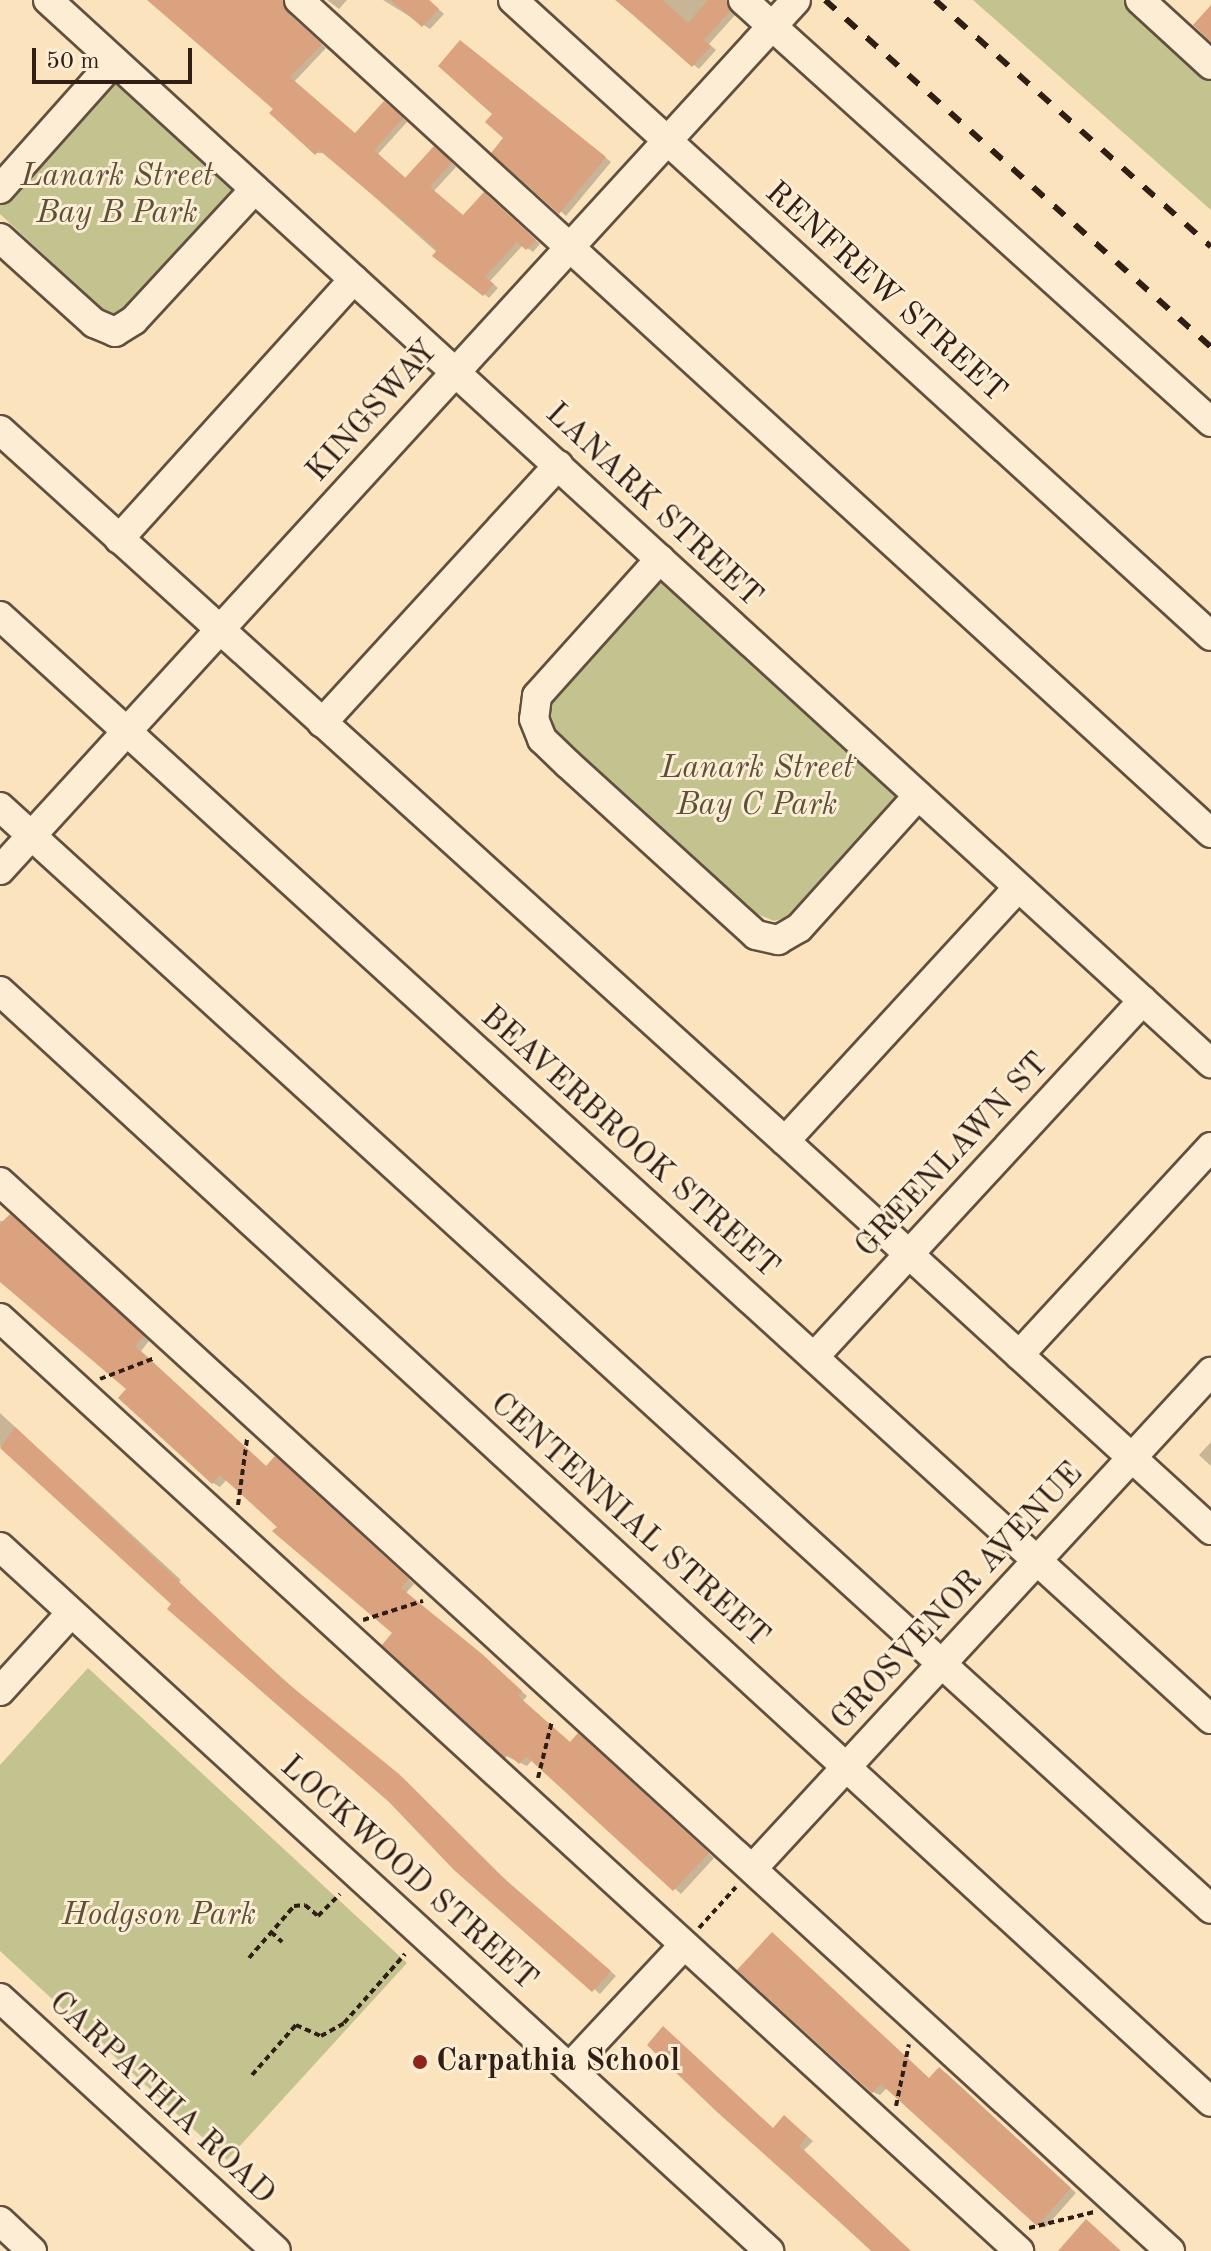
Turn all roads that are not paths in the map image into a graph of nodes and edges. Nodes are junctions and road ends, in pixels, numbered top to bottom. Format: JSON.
{"nodes":[{"id":1,"x":48,"y":0,"type":"edge"},
{"id":2,"x":299,"y":0,"type":"edge"},
{"id":3,"x":513,"y":0,"type":"edge"},
{"id":4,"x":743,"y":0,"type":"edge"},
{"id":5,"x":796,"y":0,"type":"edge"},
{"id":6,"x":1140,"y":0,"type":"edge"},
{"id":7,"x":772,"y":26,"type":"junction"},
{"id":8,"x":114,"y":61,"type":"junction"},
{"id":9,"x":1211,"y":65,"type":"edge"},
{"id":10,"x":668,"y":142,"type":"junction"},
{"id":11,"x":0,"y":189,"type":"edge"},
{"id":12,"x":255,"y":189,"type":"junction"},
{"id":13,"x":0,"y":238,"type":"edge"},
{"id":14,"x":570,"y":249,"type":"junction"},
{"id":15,"x":354,"y":279,"type":"junction"},
{"id":16,"x":456,"y":371,"type":"junction"},
{"id":17,"x":1211,"y":422,"type":"edge"},
{"id":18,"x":0,"y":430,"type":"edge"},
{"id":19,"x":558,"y":465,"type":"junction"},
{"id":20,"x":119,"y":539,"type":"junction"},
{"id":21,"x":660,"y":559,"type":"junction"},
{"id":22,"x":0,"y":616,"type":"edge"},
{"id":23,"x":219,"y":630,"type":"junction"},
{"id":24,"x":1211,"y":636,"type":"edge"},
{"id":25,"x":322,"y":723,"type":"junction"},
{"id":26,"x":127,"y":732,"type":"junction"},
{"id":27,"x":918,"y":796,"type":"junction"},
{"id":28,"x":0,"y":807,"type":"edge"},
{"id":29,"x":1211,"y":833,"type":"edge"},
{"id":30,"x":32,"y":836,"type":"junction"},
{"id":31,"x":0,"y":870,"type":"edge"},
{"id":32,"x":1018,"y":888,"type":"junction"},
{"id":33,"x":0,"y":991,"type":"edge"},
{"id":34,"x":1143,"y":1001,"type":"junction"},
{"id":35,"x":1211,"y":1063,"type":"edge"},
{"id":36,"x":785,"y":1141,"type":"junction"},
{"id":37,"x":1211,"y":1147,"type":"edge"},
{"id":38,"x":0,"y":1182,"type":"edge"},
{"id":39,"x":909,"y":1254,"type":"junction"},
{"id":40,"x":0,"y":1318,"type":"edge"},
{"id":41,"x":1019,"y":1355,"type":"junction"},
{"id":42,"x":814,"y":1357,"type":"junction"},
{"id":43,"x":1211,"y":1372,"type":"edge"},
{"id":44,"x":1131,"y":1458,"type":"junction"},
{"id":45,"x":1211,"y":1530,"type":"edge"},
{"id":46,"x":0,"y":1547,"type":"edge"},
{"id":47,"x":1037,"y":1560,"type":"junction"},
{"id":48,"x":71,"y":1613,"type":"junction"},
{"id":49,"x":942,"y":1664,"type":"junction"},
{"id":50,"x":0,"y":1691,"type":"edge"},
{"id":51,"x":1211,"y":1719,"type":"edge"},
{"id":52,"x":847,"y":1767,"type":"junction"},
{"id":53,"x":754,"y":1867,"type":"junction"},
{"id":54,"x":1211,"y":1909,"type":"edge"},
{"id":55,"x":684,"y":1945,"type":"junction"},
{"id":56,"x":0,"y":1998,"type":"edge"},
{"id":57,"x":569,"y":2068,"type":"junction"},
{"id":58,"x":1211,"y":2102,"type":"edge"},
{"id":59,"x":0,"y":2221,"type":"edge"},
{"id":60,"x":1019,"y":2239,"type":"edge"},
{"id":61,"x":32,"y":2251,"type":"edge"},
{"id":62,"x":276,"y":2251,"type":"edge"},
{"id":63,"x":769,"y":2251,"type":"edge"},
{"id":64,"x":1170,"y":2251,"type":"edge"}],
"edges":[{"from":1,"to":8,"type":"street","name":"LANARK STREET"},
{"from":2,"to":14,"type":"street"},
{"from":3,"to":10,"type":"street","name":"RENFREW STREET"},
{"from":4,"to":7,"type":"street"},
{"from":5,"to":7,"type":"street","name":"KINGSWAY"},
{"from":6,"to":9,"type":"street"},
{"from":7,"to":10,"type":"street","name":"KINGSWAY"},
{"from":7,"to":17,"type":"street"},
{"from":8,"to":11,"type":"street"},
{"from":8,"to":12,"type":"street","name":"LANARK STREET"},
{"from":10,"to":14,"type":"street","name":"KINGSWAY"},
{"from":10,"to":24,"type":"street","name":"RENFREW STREET"},
{"from":12,"to":13,"type":"street"},
{"from":12,"to":15,"type":"street","name":"LANARK STREET"},
{"from":14,"to":16,"type":"street","name":"KINGSWAY"},
{"from":14,"to":29,"type":"street"},
{"from":15,"to":16,"type":"street","name":"LANARK STREET"},
{"from":15,"to":20,"type":"street"},
{"from":16,"to":19,"type":"street","name":"LANARK STREET"},
{"from":16,"to":23,"type":"street","name":"KINGSWAY"},
{"from":18,"to":20,"type":"street"},
{"from":19,"to":21,"type":"street","name":"LANARK STREET"},
{"from":19,"to":25,"type":"street"},
{"from":20,"to":23,"type":"street"},
{"from":21,"to":27,"type":"street","name":"LANARK STREET"},
{"from":21,"to":27,"type":"street"},
{"from":22,"to":26,"type":"street","name":"BEAVERBROOK STREET"},
{"from":23,"to":25,"type":"street"},
{"from":23,"to":26,"type":"street","name":"KINGSWAY"},
{"from":25,"to":36,"type":"street"},
{"from":26,"to":30,"type":"street","name":"KINGSWAY"},
{"from":26,"to":42,"type":"street","name":"BEAVERBROOK STREET"},
{"from":27,"to":32,"type":"street","name":"LANARK STREET"},
{"from":28,"to":30,"type":"street"},
{"from":30,"to":31,"type":"street","name":"KINGSWAY"},
{"from":30,"to":49,"type":"street"},
{"from":32,"to":34,"type":"street","name":"LANARK STREET"},
{"from":32,"to":36,"type":"street"},
{"from":33,"to":52,"type":"street","name":"CENTENNIAL STREET"},
{"from":34,"to":35,"type":"street","name":"LANARK STREET"},
{"from":34,"to":39,"type":"street","name":"GREENLAWN ST"},
{"from":36,"to":39,"type":"street"},
{"from":37,"to":41,"type":"street"},
{"from":38,"to":53,"type":"street"},
{"from":39,"to":41,"type":"street"},
{"from":39,"to":42,"type":"street","name":"GREENLAWN ST"},
{"from":40,"to":55,"type":"street"},
{"from":41,"to":44,"type":"street"},
{"from":42,"to":47,"type":"street","name":"BEAVERBROOK STREET"},
{"from":43,"to":44,"type":"street","name":"GROSVENOR AVENUE"},
{"from":44,"to":45,"type":"street"},
{"from":44,"to":47,"type":"street","name":"GROSVENOR AVENUE"},
{"from":46,"to":48,"type":"street","name":"LOCKWOOD STREET"},
{"from":47,"to":49,"type":"street","name":"GROSVENOR AVENUE"},
{"from":47,"to":51,"type":"street","name":"BEAVERBROOK STREET"},
{"from":48,"to":50,"type":"street"},
{"from":48,"to":57,"type":"street","name":"LOCKWOOD STREET"},
{"from":49,"to":52,"type":"street","name":"GROSVENOR AVENUE"},
{"from":49,"to":54,"type":"street"},
{"from":52,"to":53,"type":"street","name":"GROSVENOR AVENUE"},
{"from":52,"to":58,"type":"street","name":"CENTENNIAL STREET"},
{"from":53,"to":64,"type":"street"},
{"from":55,"to":57,"type":"street"},
{"from":55,"to":60,"type":"street"},
{"from":56,"to":62,"type":"street","name":"CARPATHIA ROAD"},
{"from":57,"to":63,"type":"street","name":"LOCKWOOD STREET"},
{"from":59,"to":61,"type":"street"}]}
